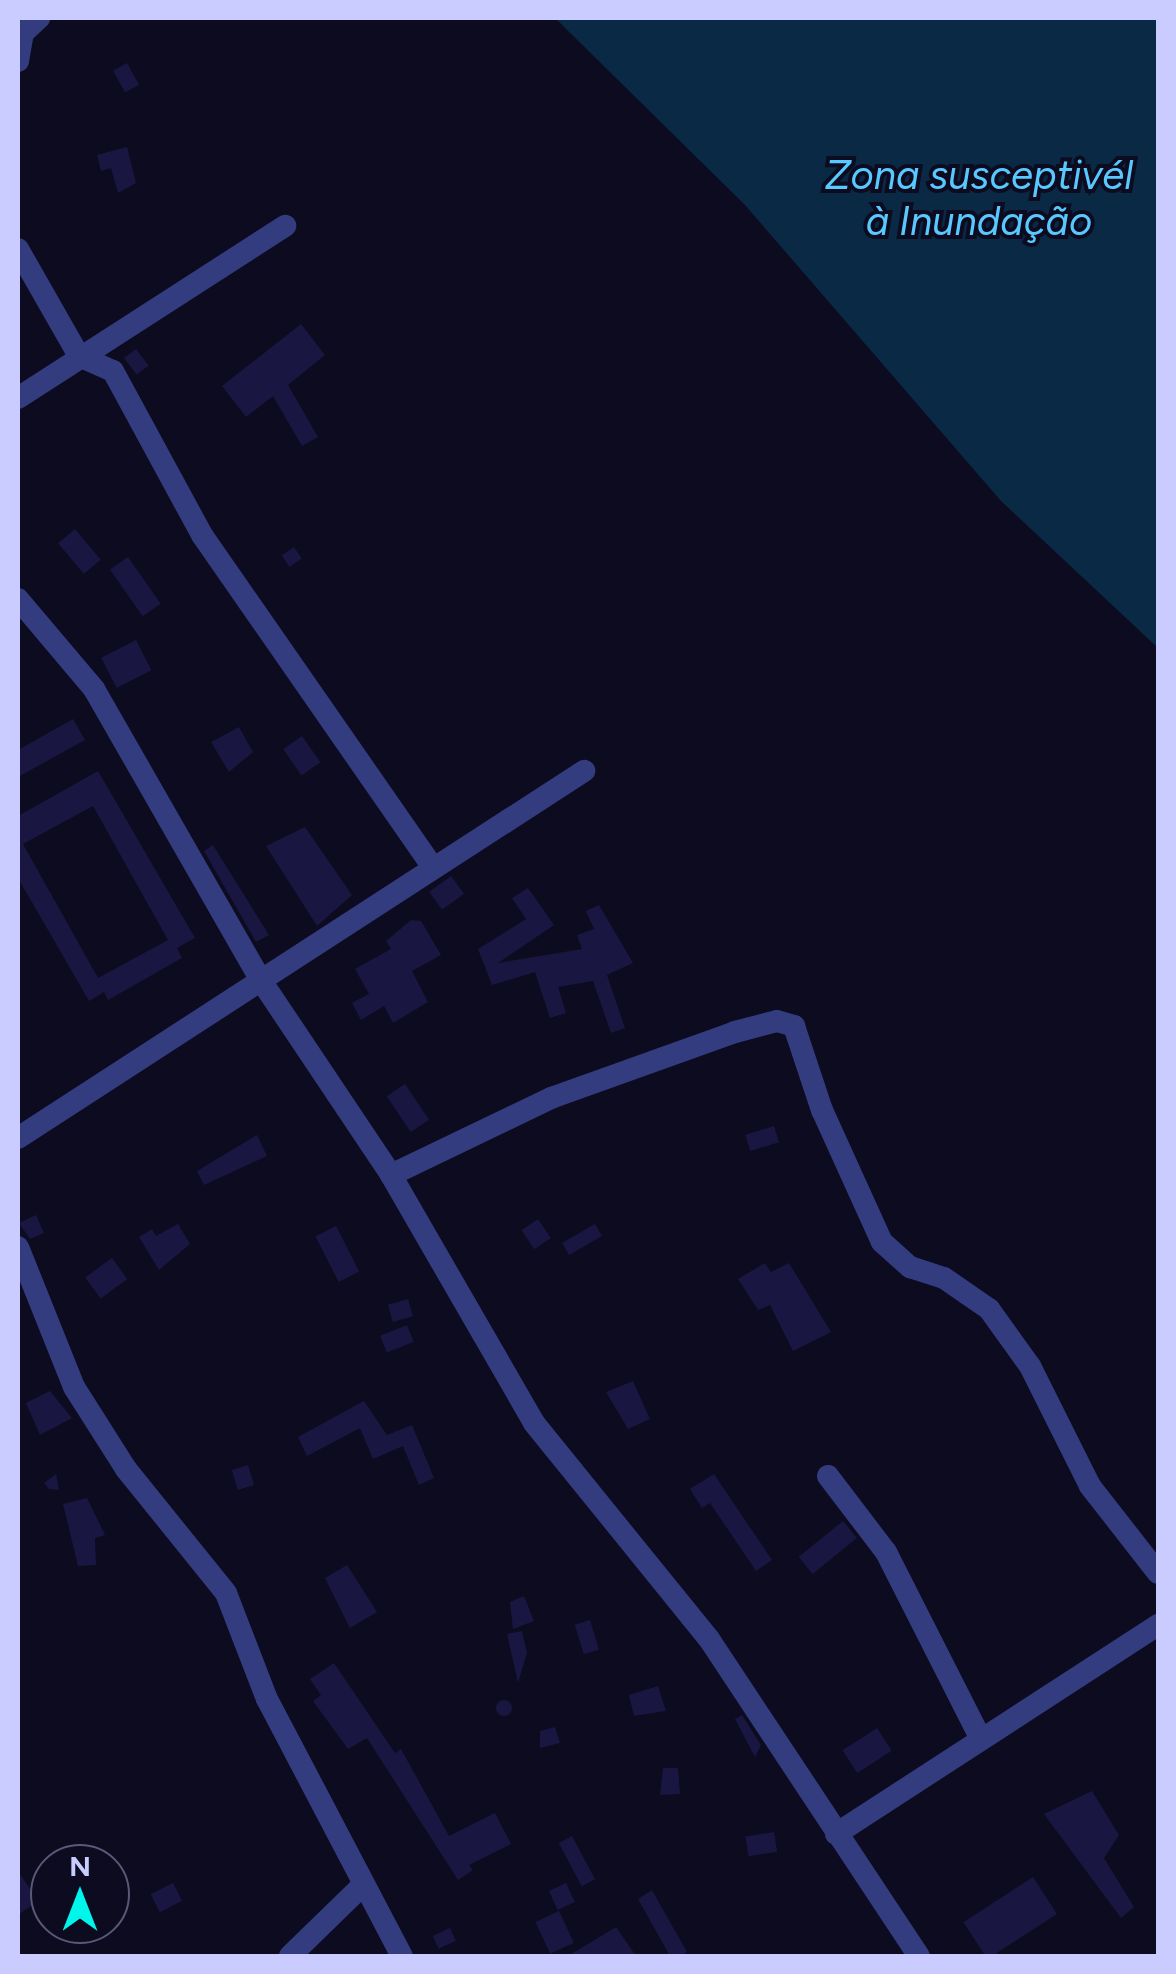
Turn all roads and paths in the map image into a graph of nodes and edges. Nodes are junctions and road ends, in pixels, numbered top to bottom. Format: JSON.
{"nodes":[{"id":1,"x":39,"y":18,"type":"edge"},
{"id":2,"x":18,"y":61,"type":"edge"},
{"id":3,"x":286,"y":226,"type":"dead end"},
{"id":4,"x":18,"y":249,"type":"edge"},
{"id":5,"x":79,"y":356,"type":"junction"},
{"id":6,"x":18,"y":398,"type":"edge"},
{"id":7,"x":18,"y":600,"type":"edge"},
{"id":8,"x":584,"y":771,"type":"dead end"},
{"id":9,"x":432,"y":866,"type":"junction"},
{"id":10,"x":260,"y":979,"type":"junction"},
{"id":11,"x":18,"y":1138,"type":"edge"},
{"id":12,"x":391,"y":1175,"type":"junction"},
{"id":13,"x":18,"y":1247,"type":"edge"},
{"id":14,"x":828,"y":1476,"type":"dead end"},
{"id":15,"x":1158,"y":1573,"type":"edge"},
{"id":16,"x":1158,"y":1625,"type":"edge"},
{"id":17,"x":981,"y":1739,"type":"junction"},
{"id":18,"x":836,"y":1834,"type":"junction"},
{"id":19,"x":361,"y":1887,"type":"junction"},
{"id":20,"x":290,"y":1956,"type":"edge"},
{"id":21,"x":402,"y":1956,"type":"edge"},
{"id":22,"x":919,"y":1956,"type":"edge"}],
"edges":[{"from":1,"to":2,"type":"street"},
{"from":3,"to":5,"type":"street"},
{"from":4,"to":5,"type":"street"},
{"from":5,"to":6,"type":"street"},
{"from":5,"to":9,"type":"street"},
{"from":7,"to":10,"type":"street"},
{"from":8,"to":9,"type":"street"},
{"from":9,"to":10,"type":"street"},
{"from":10,"to":11,"type":"street"},
{"from":10,"to":12,"type":"street"},
{"from":12,"to":15,"type":"street"},
{"from":12,"to":18,"type":"street"},
{"from":13,"to":19,"type":"street"},
{"from":14,"to":17,"type":"street"},
{"from":16,"to":17,"type":"street"},
{"from":17,"to":18,"type":"street"},
{"from":18,"to":22,"type":"street"},
{"from":19,"to":20,"type":"street"},
{"from":19,"to":21,"type":"street"}]}
